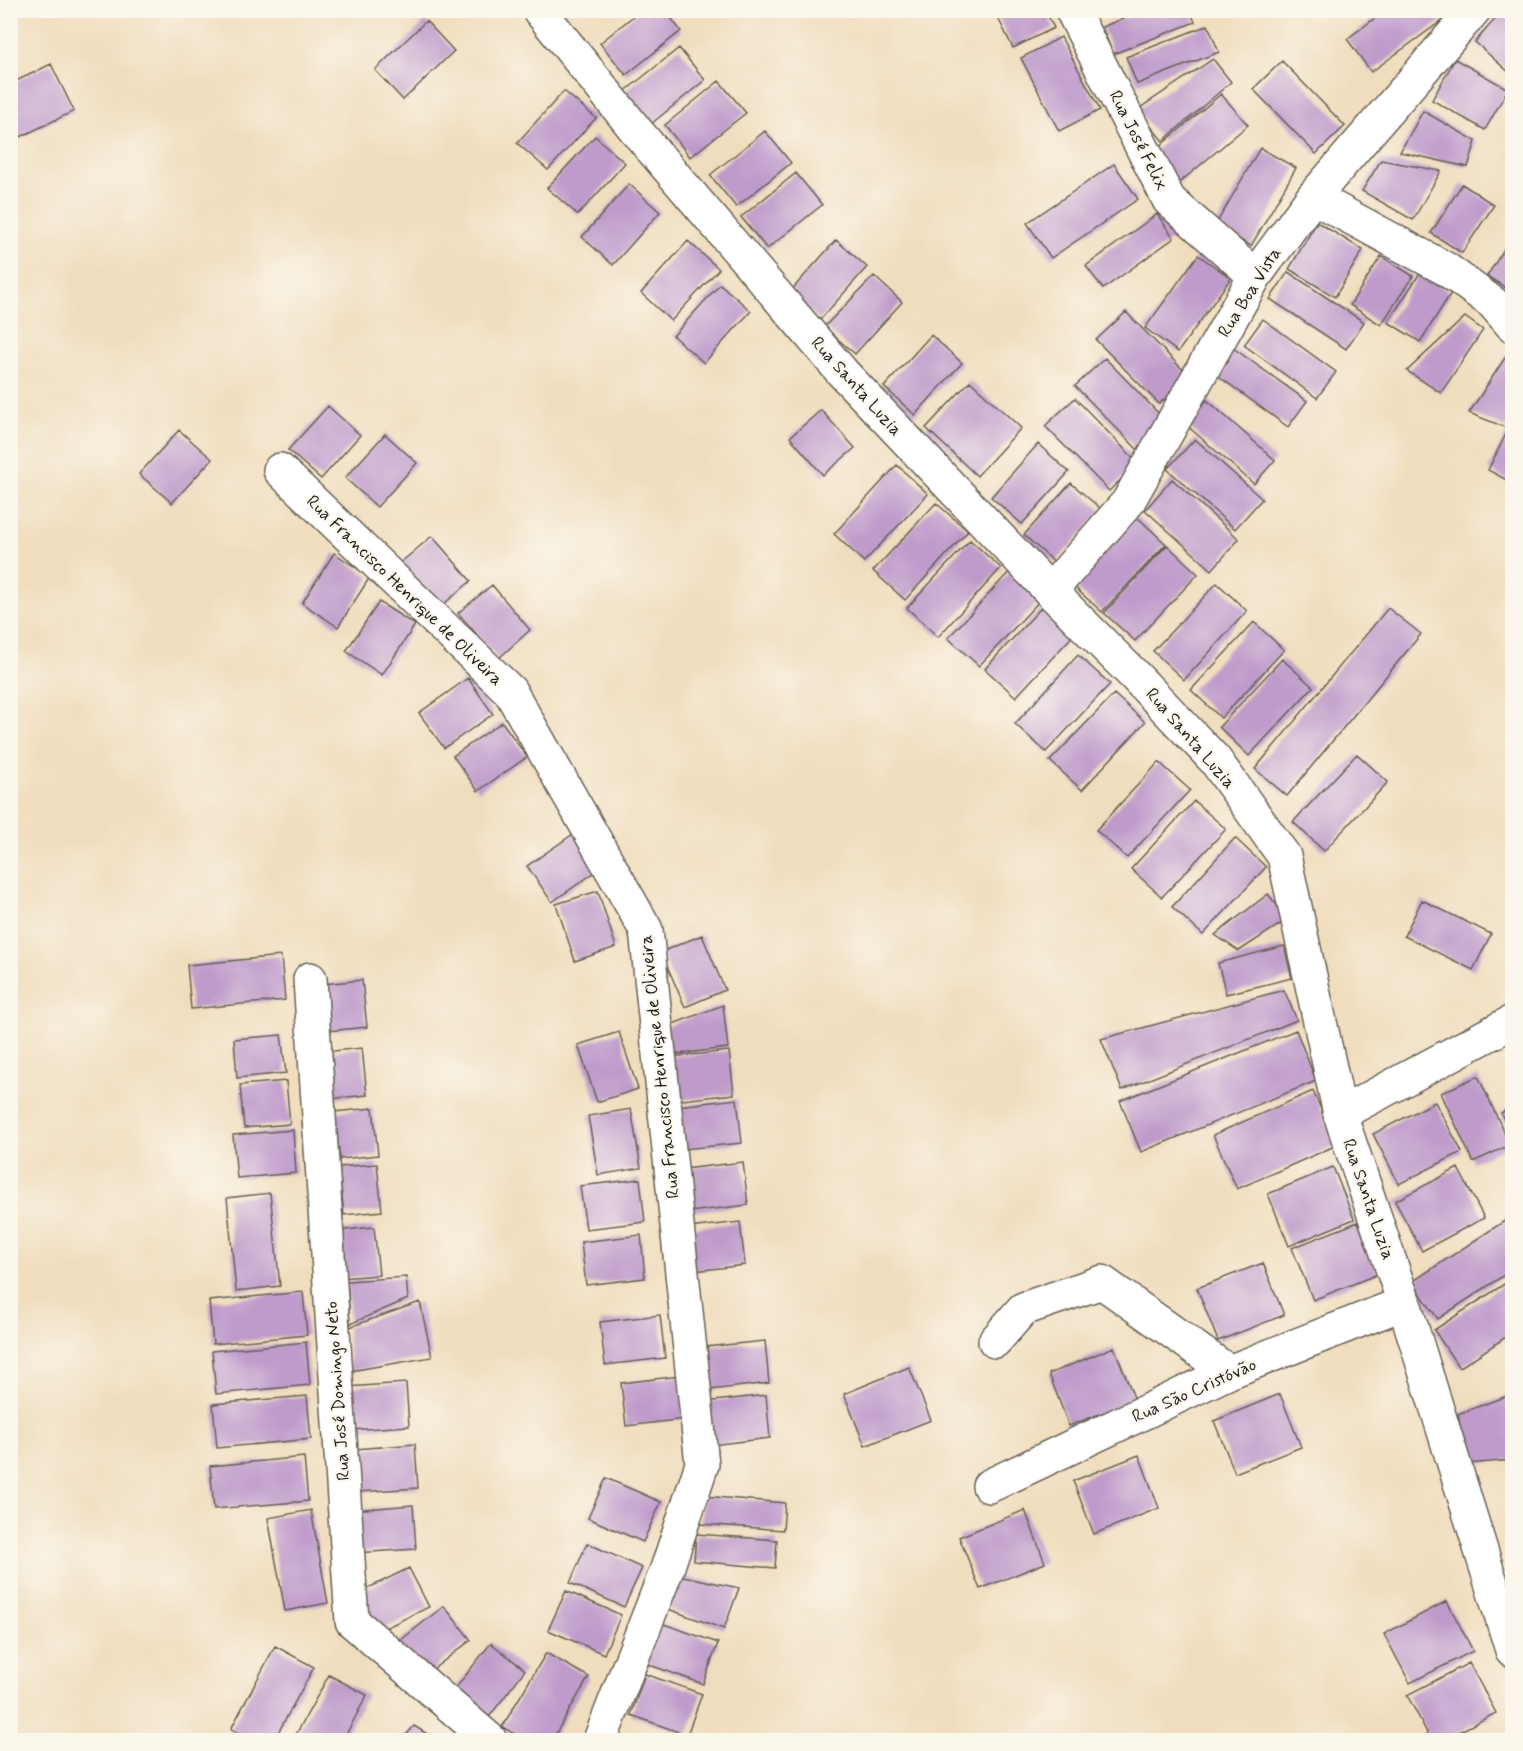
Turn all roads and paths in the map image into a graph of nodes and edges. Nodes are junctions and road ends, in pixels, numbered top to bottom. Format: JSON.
{"nodes":[{"id":1,"x":539,"y":10,"type":"edge"},
{"id":2,"x":1072,"y":10,"type":"edge"},
{"id":3,"x":1474,"y":10,"type":"edge"},
{"id":4,"x":1313,"y":197,"type":"junction"},
{"id":5,"x":1255,"y":276,"type":"junction"},
{"id":6,"x":1512,"y":325,"type":"edge"},
{"id":7,"x":280,"y":470,"type":"dead end"},
{"id":8,"x":1050,"y":591,"type":"junction"},
{"id":9,"x":310,"y":979,"type":"dead end"},
{"id":10,"x":1512,"y":1022,"type":"edge"},
{"id":11,"x":1340,"y":1114,"type":"junction"},
{"id":12,"x":1404,"y":1303,"type":"junction"},
{"id":13,"x":995,"y":1341,"type":"dead end"},
{"id":14,"x":1229,"y":1372,"type":"junction"},
{"id":15,"x":989,"y":1486,"type":"dead end"},
{"id":16,"x":1512,"y":1650,"type":"edge"},
{"id":17,"x":490,"y":1740,"type":"edge"},
{"id":18,"x":600,"y":1740,"type":"edge"}],
"edges":[{"from":1,"to":8,"type":"street","name":"Rua Santa Luzia"},
{"from":2,"to":5,"type":"street","name":"Rua José Felix"},
{"from":3,"to":4,"type":"street","name":"Rua Boa Vista"},
{"from":4,"to":5,"type":"street","name":"Rua Boa Vista"},
{"from":4,"to":6,"type":"street"},
{"from":5,"to":8,"type":"street","name":"Rua Boa Vista"},
{"from":7,"to":18,"type":"street","name":"Rua Francisco Henrique de Oliveira"},
{"from":8,"to":11,"type":"street","name":"Rua Santa Luzia"},
{"from":9,"to":17,"type":"street","name":"Rua José Domingo Neto"},
{"from":10,"to":11,"type":"street"},
{"from":11,"to":12,"type":"street","name":"Rua Santa Luzia"},
{"from":12,"to":14,"type":"street","name":"Rua São Cristóvão"},
{"from":12,"to":16,"type":"street","name":"Rua Santa Luzia"},
{"from":13,"to":14,"type":"street"},
{"from":14,"to":15,"type":"street","name":"Rua São Cristóvão"}]}
